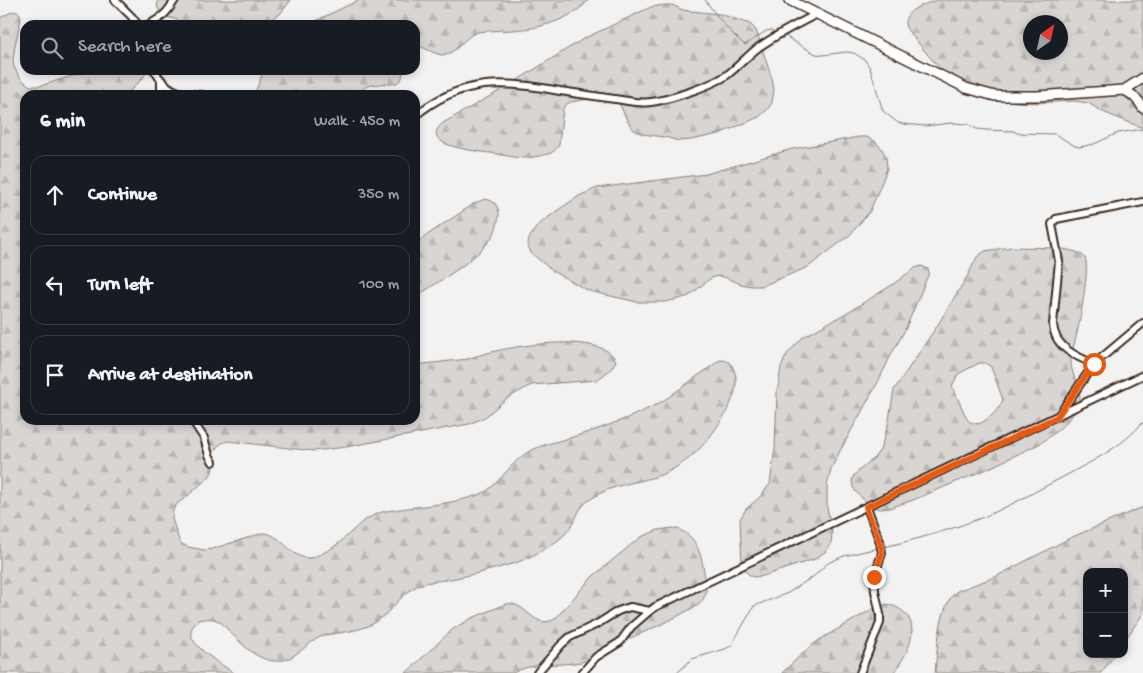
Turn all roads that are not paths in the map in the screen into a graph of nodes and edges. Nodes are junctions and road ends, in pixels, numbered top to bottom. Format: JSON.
{"nodes":[{"id":1,"x":115,"y":0,"type":"edge"},
{"id":2,"x":175,"y":0,"type":"edge"},
{"id":3,"x":789,"y":0,"type":"edge"},
{"id":4,"x":817,"y":14,"type":"junction"},
{"id":5,"x":134,"y":20,"type":"edge"},
{"id":6,"x":158,"y":20,"type":"edge"},
{"id":7,"x":157,"y":75,"type":"edge"},
{"id":8,"x":1143,"y":78,"type":"edge"},
{"id":9,"x":161,"y":81,"type":"junction"},
{"id":10,"x":162,"y":90,"type":"edge"},
{"id":11,"x":174,"y":90,"type":"edge"},
{"id":12,"x":1124,"y":90,"type":"junction"},
{"id":13,"x":1143,"y":108,"type":"edge"},
{"id":14,"x":420,"y":113,"type":"edge"},
{"id":15,"x":1143,"y":202,"type":"edge"},
{"id":16,"x":1143,"y":323,"type":"edge"},
{"id":17,"x":1094,"y":364,"type":"junction"},
{"id":18,"x":1143,"y":375,"type":"edge"},
{"id":19,"x":1057,"y":417,"type":"junction"},
{"id":20,"x":195,"y":425,"type":"edge"},
{"id":21,"x":213,"y":462,"type":"dead end"},
{"id":22,"x":866,"y":507,"type":"junction"},
{"id":23,"x":650,"y":611,"type":"junction"},
{"id":24,"x":538,"y":673,"type":"edge"},
{"id":25,"x":582,"y":673,"type":"edge"},
{"id":26,"x":860,"y":673,"type":"edge"}],
"edges":[{"from":1,"to":5,"type":"street"},
{"from":2,"to":6,"type":"street"},
{"from":3,"to":4,"type":"main road"},
{"from":4,"to":12,"type":"main road"},
{"from":4,"to":14,"type":"street"},
{"from":7,"to":9,"type":"street"},
{"from":8,"to":12,"type":"main road"},
{"from":9,"to":10,"type":"street"},
{"from":9,"to":11,"type":"street"},
{"from":12,"to":13,"type":"main road"},
{"from":15,"to":17,"type":"street"},
{"from":16,"to":17,"type":"street"},
{"from":17,"to":19,"type":"street"},
{"from":18,"to":19,"type":"street"},
{"from":19,"to":22,"type":"street"},
{"from":20,"to":21,"type":"street"},
{"from":22,"to":23,"type":"street"},
{"from":22,"to":26,"type":"street"},
{"from":23,"to":24,"type":"street"},
{"from":23,"to":25,"type":"street"}]}
